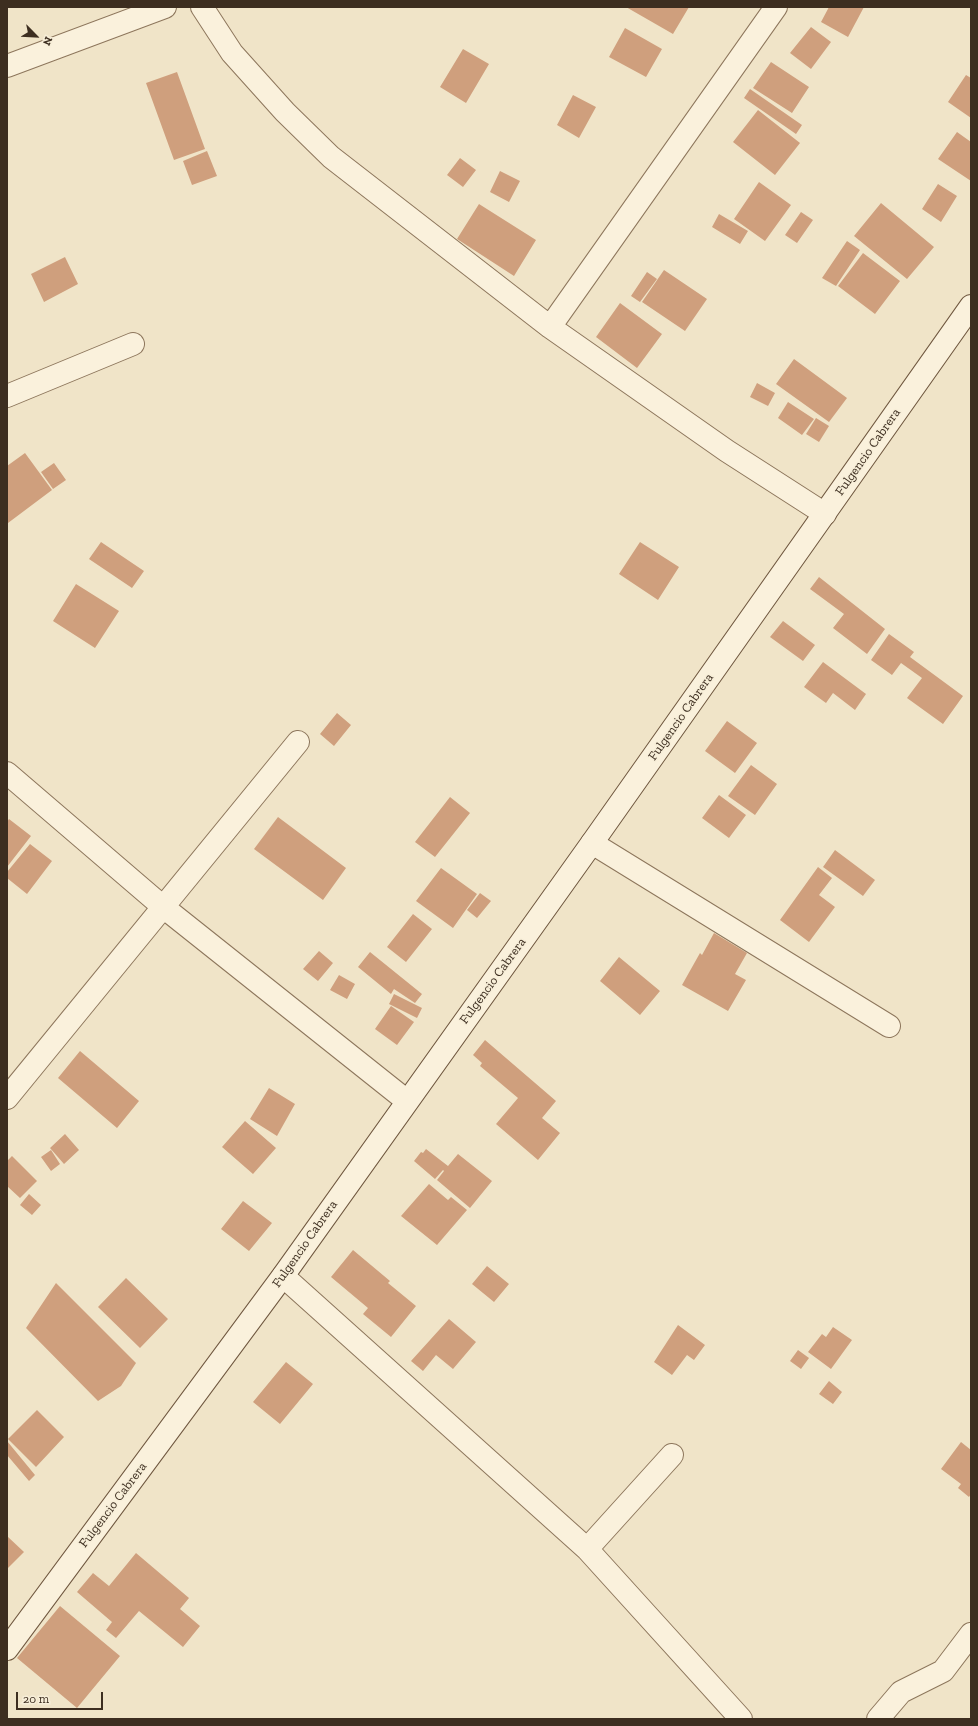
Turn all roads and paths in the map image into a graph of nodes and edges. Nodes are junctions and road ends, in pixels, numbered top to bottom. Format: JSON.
{"nodes":[{"id":1,"x":165,"y":7,"type":"edge"},
{"id":2,"x":202,"y":7,"type":"edge"},
{"id":3,"x":776,"y":7,"type":"edge"},
{"id":4,"x":7,"y":66,"type":"edge"},
{"id":5,"x":971,"y":306,"type":"edge"},
{"id":6,"x":550,"y":327,"type":"junction"},
{"id":7,"x":133,"y":344,"type":"dead end"},
{"id":8,"x":7,"y":396,"type":"edge"},
{"id":9,"x":824,"y":514,"type":"junction"},
{"id":10,"x":298,"y":742,"type":"dead end"},
{"id":11,"x":7,"y":773,"type":"edge"},
{"id":12,"x":592,"y":843,"type":"junction"},
{"id":13,"x":162,"y":906,"type":"junction"},
{"id":14,"x":889,"y":1026,"type":"dead end"},
{"id":15,"x":7,"y":1098,"type":"edge"},
{"id":16,"x":407,"y":1101,"type":"junction"},
{"id":17,"x":283,"y":1276,"type":"junction"},
{"id":18,"x":672,"y":1455,"type":"dead end"},
{"id":19,"x":587,"y":1549,"type":"junction"},
{"id":20,"x":971,"y":1634,"type":"edge"},
{"id":21,"x":7,"y":1649,"type":"edge"},
{"id":22,"x":741,"y":1719,"type":"edge"},
{"id":23,"x":878,"y":1719,"type":"edge"}],
"edges":[{"from":1,"to":4,"type":"street"},
{"from":2,"to":6,"type":"street"},
{"from":3,"to":6,"type":"street"},
{"from":5,"to":9,"type":"street","name":"Fulgencio Cabrera"},
{"from":6,"to":9,"type":"street"},
{"from":7,"to":8,"type":"street"},
{"from":9,"to":12,"type":"street","name":"Fulgencio Cabrera"},
{"from":10,"to":13,"type":"street"},
{"from":11,"to":13,"type":"street"},
{"from":12,"to":14,"type":"street"},
{"from":12,"to":16,"type":"street","name":"Fulgencio Cabrera"},
{"from":13,"to":15,"type":"street"},
{"from":13,"to":16,"type":"street"},
{"from":16,"to":17,"type":"street","name":"Fulgencio Cabrera"},
{"from":17,"to":19,"type":"street"},
{"from":17,"to":21,"type":"street","name":"Fulgencio Cabrera"},
{"from":18,"to":19,"type":"street"},
{"from":19,"to":22,"type":"street"},
{"from":20,"to":23,"type":"street"}]}
